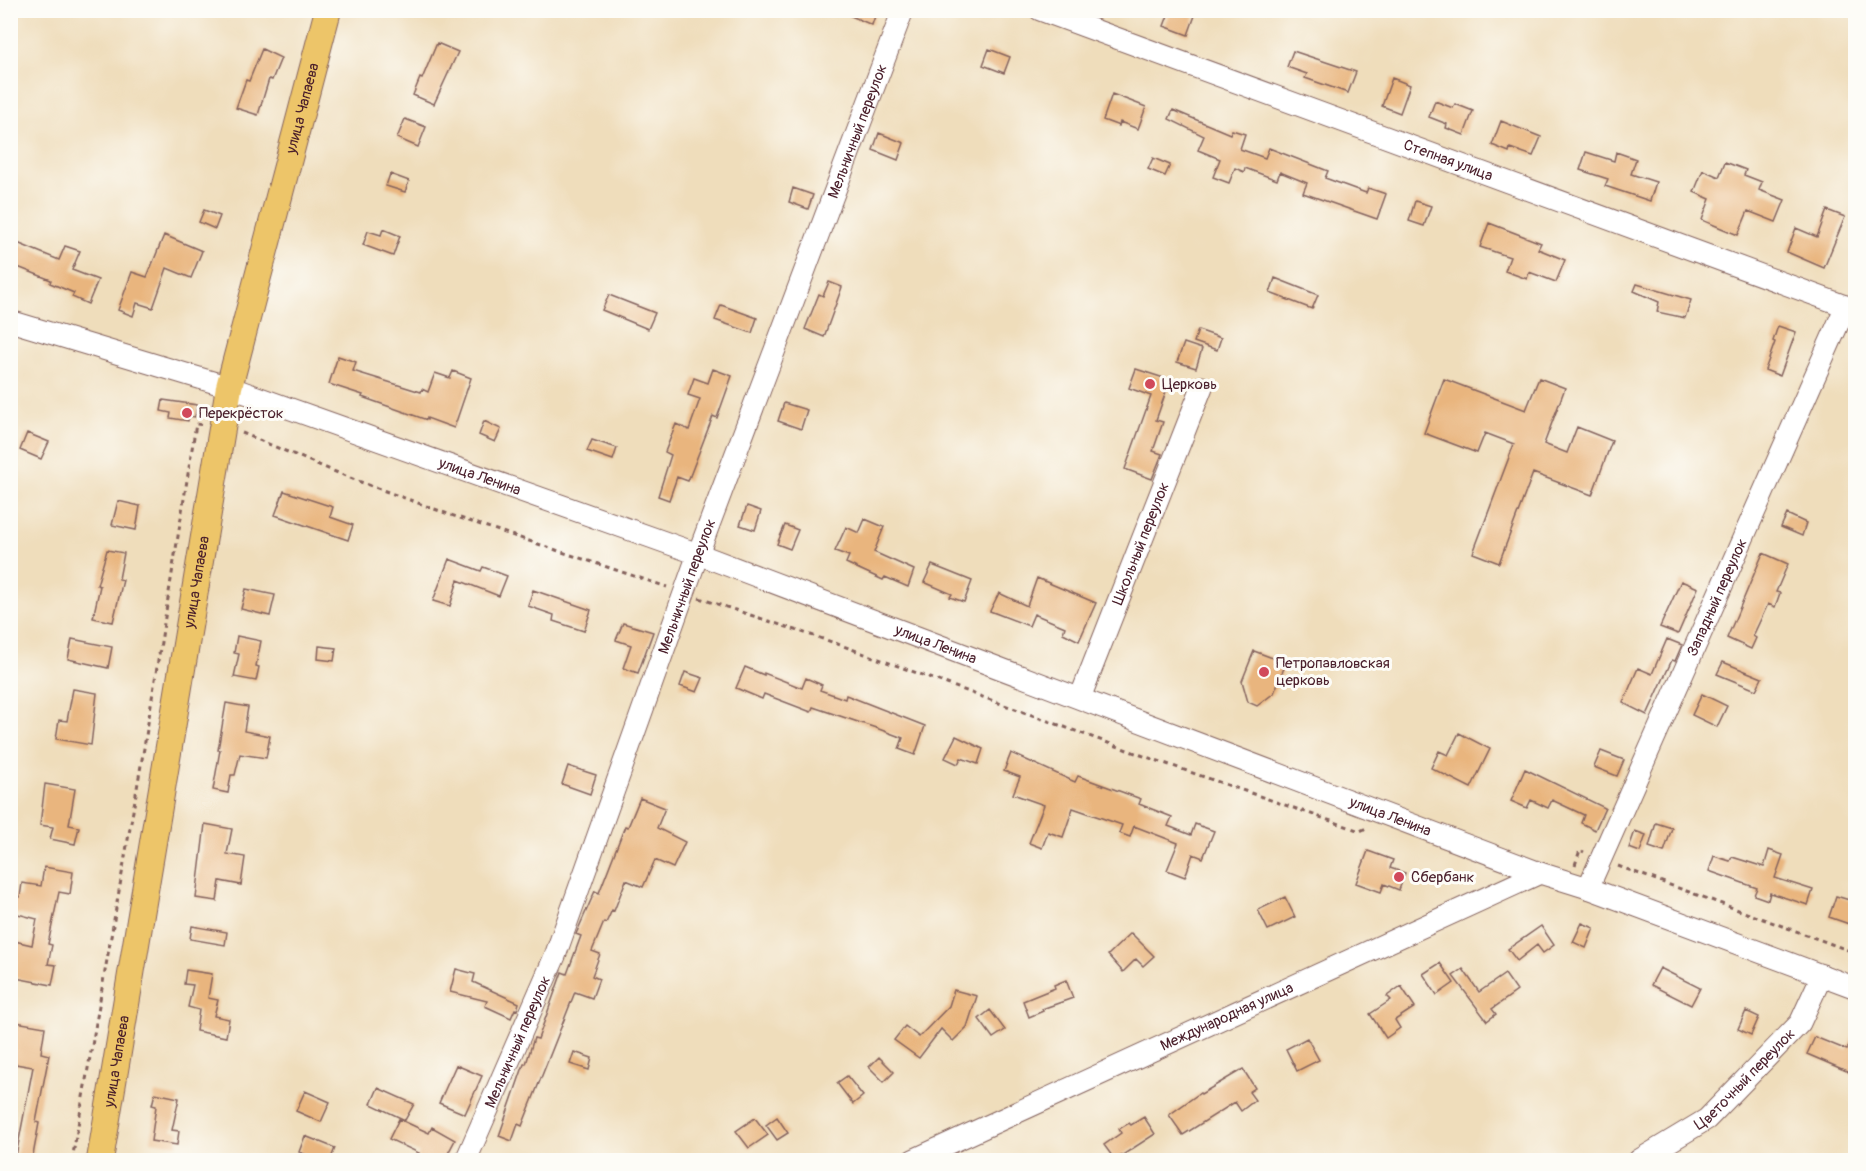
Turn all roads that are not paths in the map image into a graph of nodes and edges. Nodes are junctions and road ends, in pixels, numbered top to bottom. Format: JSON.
{"nodes":[{"id":1,"x":328,"y":10,"type":"edge"},
{"id":2,"x":903,"y":10,"type":"edge"},
{"id":3,"x":1040,"y":10,"type":"edge"},
{"id":4,"x":1851,"y":308,"type":"edge"},
{"id":5,"x":10,"y":321,"type":"edge"},
{"id":6,"x":229,"y":387,"type":"junction"},
{"id":7,"x":1202,"y":387,"type":"dead end"},
{"id":8,"x":698,"y":554,"type":"junction"},
{"id":9,"x":1080,"y":698,"type":"junction"},
{"id":10,"x":1540,"y":873,"type":"junction"},
{"id":11,"x":1588,"y":888,"type":"junction"},
{"id":12,"x":1822,"y":975,"type":"junction"},
{"id":13,"x":1856,"y":988,"type":"edge"},
{"id":14,"x":100,"y":1161,"type":"edge"},
{"id":15,"x":466,"y":1161,"type":"edge"},
{"id":16,"x":913,"y":1161,"type":"edge"},
{"id":17,"x":1639,"y":1161,"type":"edge"}],
"edges":[{"from":1,"to":6,"type":"main road","name":"улица Чапаева"},
{"from":2,"to":8,"type":"street","name":"Мельничный переулок"},
{"from":3,"to":4,"type":"street","name":"Степная улица"},
{"from":4,"to":11,"type":"street","name":"Западный переулок"},
{"from":5,"to":6,"type":"street","name":"улица Ленина"},
{"from":6,"to":8,"type":"street","name":"улица Ленина"},
{"from":6,"to":14,"type":"main road","name":"улица Чапаева"},
{"from":7,"to":9,"type":"street","name":"Школьный переулок"},
{"from":8,"to":9,"type":"street","name":"улица Ленина"},
{"from":8,"to":15,"type":"street","name":"Мельничный переулок"},
{"from":9,"to":10,"type":"street","name":"улица Ленина"},
{"from":10,"to":11,"type":"street","name":"улица Ленина"},
{"from":10,"to":16,"type":"street","name":"Международная улица"},
{"from":11,"to":12,"type":"street","name":"улица Ленина"},
{"from":12,"to":13,"type":"street","name":"улица Ленина"},
{"from":12,"to":17,"type":"street","name":"Цветочный переулок"}]}
